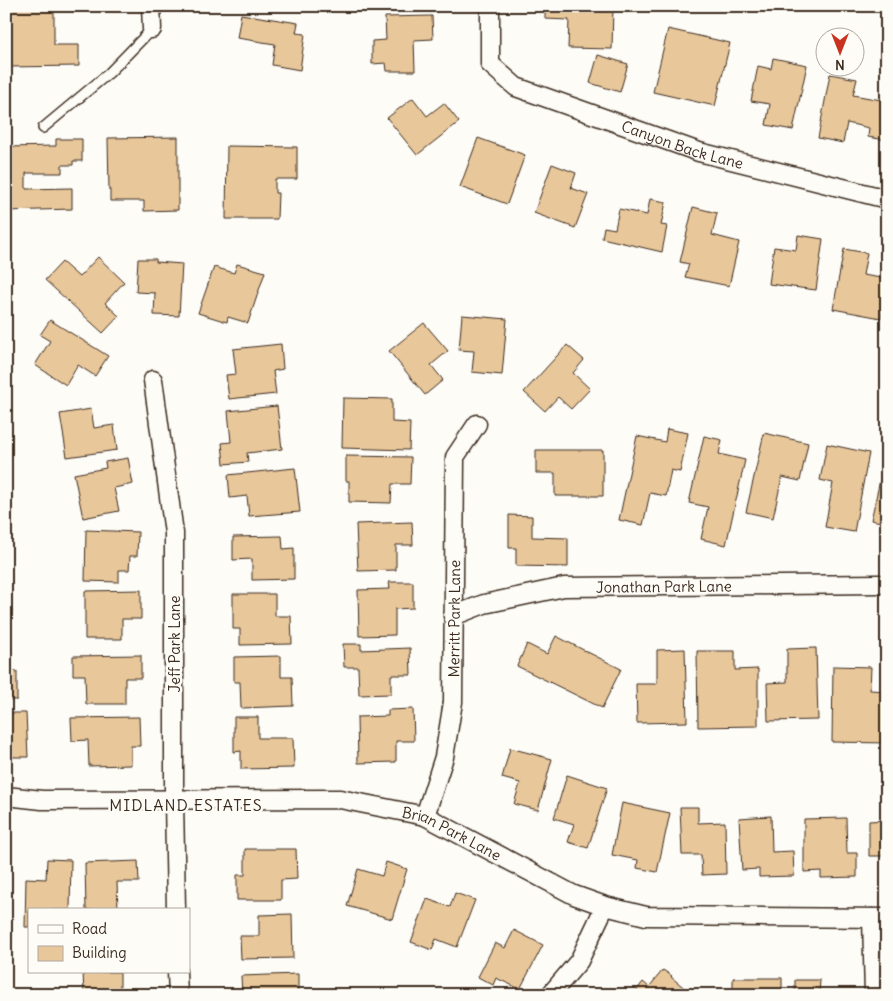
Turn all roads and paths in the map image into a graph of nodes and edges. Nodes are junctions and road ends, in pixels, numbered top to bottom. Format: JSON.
{"nodes":[{"id":1,"x":151,"y":6,"type":"edge"},
{"id":2,"x":490,"y":6,"type":"edge"},
{"id":3,"x":152,"y":29,"type":"joint"},
{"id":4,"x":43,"y":128,"type":"dead end"},
{"id":5,"x":887,"y":198,"type":"edge"},
{"id":6,"x":152,"y":380,"type":"dead end"},
{"id":7,"x":477,"y":424,"type":"dead end"},
{"id":8,"x":880,"y":584,"type":"dead end"},
{"id":9,"x":453,"y":616,"type":"junction"},
{"id":10,"x":6,"y":796,"type":"edge"},
{"id":11,"x":174,"y":800,"type":"junction"},
{"id":12,"x":424,"y":816,"type":"junction"},
{"id":13,"x":605,"y":906,"type":"junction"},
{"id":14,"x":176,"y":908,"type":"edge"},
{"id":15,"x":879,"y":918,"type":"edge"},
{"id":16,"x":177,"y":974,"type":"edge"},
{"id":17,"x":178,"y":995,"type":"edge"},
{"id":18,"x":550,"y":995,"type":"edge"},
{"id":19,"x":874,"y":995,"type":"edge"}],
"edges":[{"from":1,"to":3,"type":"street"},
{"from":2,"to":5,"type":"street","name":"Canyon Back Lane"},
{"from":3,"to":4,"type":"lane"},
{"from":6,"to":11,"type":"street","name":"Jeff Park Lane"},
{"from":7,"to":9,"type":"street","name":"Merritt Park Lane"},
{"from":8,"to":9,"type":"street","name":"Jonathan Park Lane"},
{"from":9,"to":12,"type":"street","name":"Merritt Park Lane"},
{"from":10,"to":11,"type":"street","name":"Brian Park Lane"},
{"from":11,"to":12,"type":"street","name":"Brian Park Lane"},
{"from":11,"to":14,"type":"street","name":"Jeff Park Lane"},
{"from":12,"to":13,"type":"street","name":"Brian Park Lane"},
{"from":13,"to":15,"type":"street","name":"Brian Park Lane"},
{"from":13,"to":18,"type":"street"},
{"from":15,"to":19,"type":"street"},
{"from":16,"to":17,"type":"street"}]}
